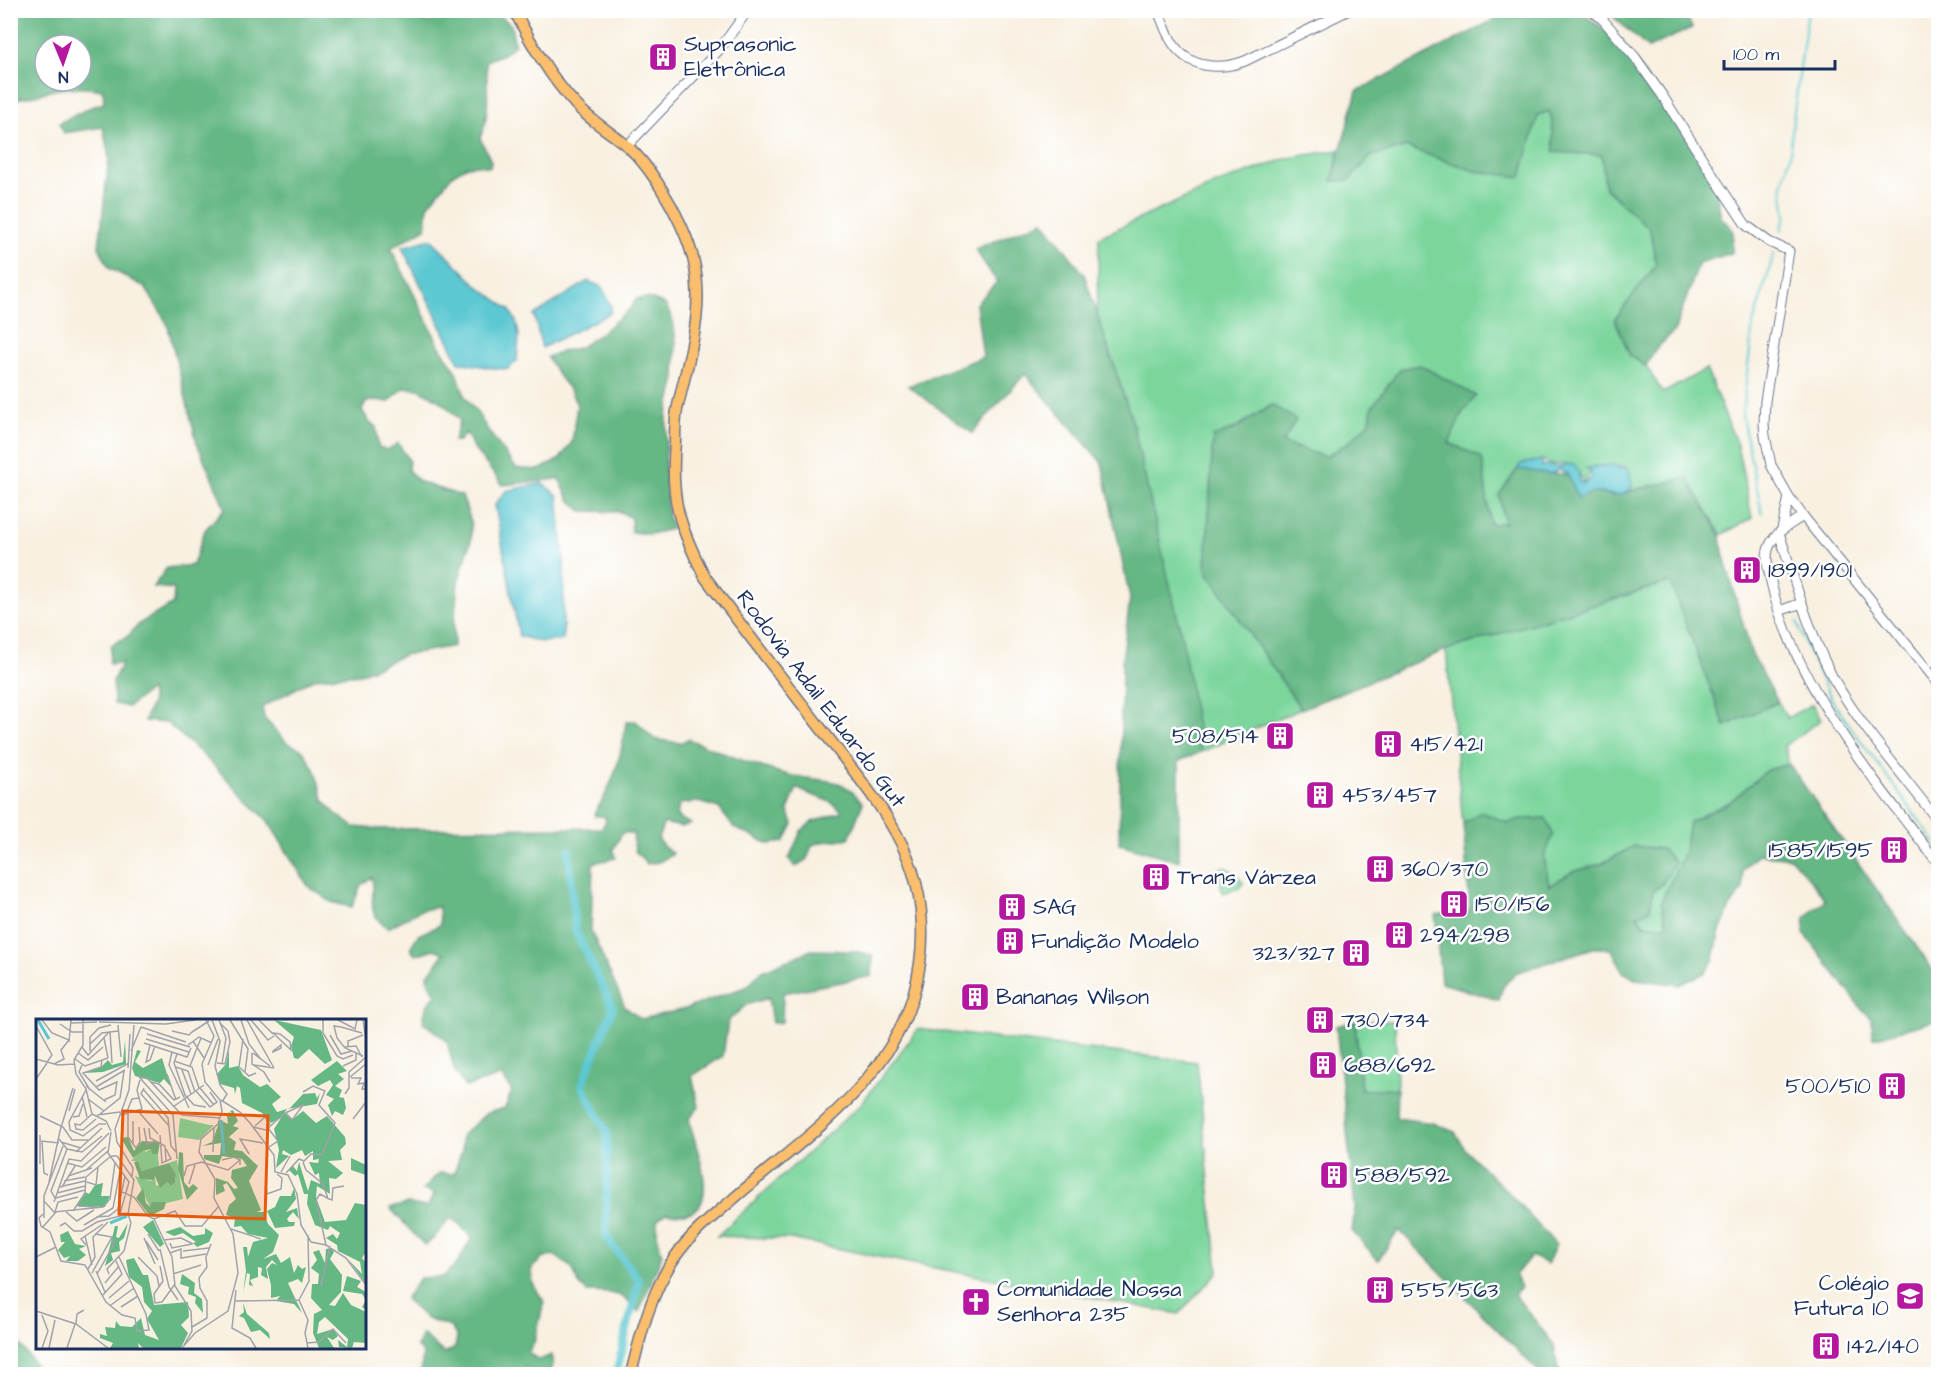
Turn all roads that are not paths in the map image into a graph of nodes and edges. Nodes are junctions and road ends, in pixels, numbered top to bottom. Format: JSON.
{"nodes":[{"id":1,"x":514,"y":10,"type":"edge"},
{"id":2,"x":748,"y":10,"type":"edge"},
{"id":3,"x":1158,"y":10,"type":"edge"},
{"id":4,"x":1349,"y":10,"type":"edge"},
{"id":5,"x":1592,"y":10,"type":"edge"},
{"id":6,"x":627,"y":146,"type":"junction"},
{"id":7,"x":1789,"y":497,"type":"junction"},
{"id":8,"x":1803,"y":516,"type":"junction"},
{"id":9,"x":1780,"y":531,"type":"junction"},
{"id":10,"x":1802,"y":603,"type":"junction"},
{"id":11,"x":1779,"y":611,"type":"junction"},
{"id":12,"x":1938,"y":684,"type":"edge"},
{"id":13,"x":1938,"y":821,"type":"edge"},
{"id":14,"x":1938,"y":863,"type":"edge"},
{"id":15,"x":631,"y":1374,"type":"edge"}],
"edges":[{"from":1,"to":6,"type":"main road","name":"Rodovia Adail Eduardo Gut"},
{"from":2,"to":6,"type":"street"},
{"from":3,"to":4,"type":"street"},
{"from":5,"to":7,"type":"street"},
{"from":6,"to":15,"type":"main road","name":"Rodovia Adail Eduardo Gut"},
{"from":7,"to":8,"type":"street"},
{"from":7,"to":9,"type":"street"},
{"from":8,"to":9,"type":"street"},
{"from":8,"to":12,"type":"street"},
{"from":9,"to":10,"type":"street"},
{"from":9,"to":11,"type":"street"},
{"from":10,"to":11,"type":"street"},
{"from":10,"to":13,"type":"street"},
{"from":11,"to":14,"type":"street"}]}
